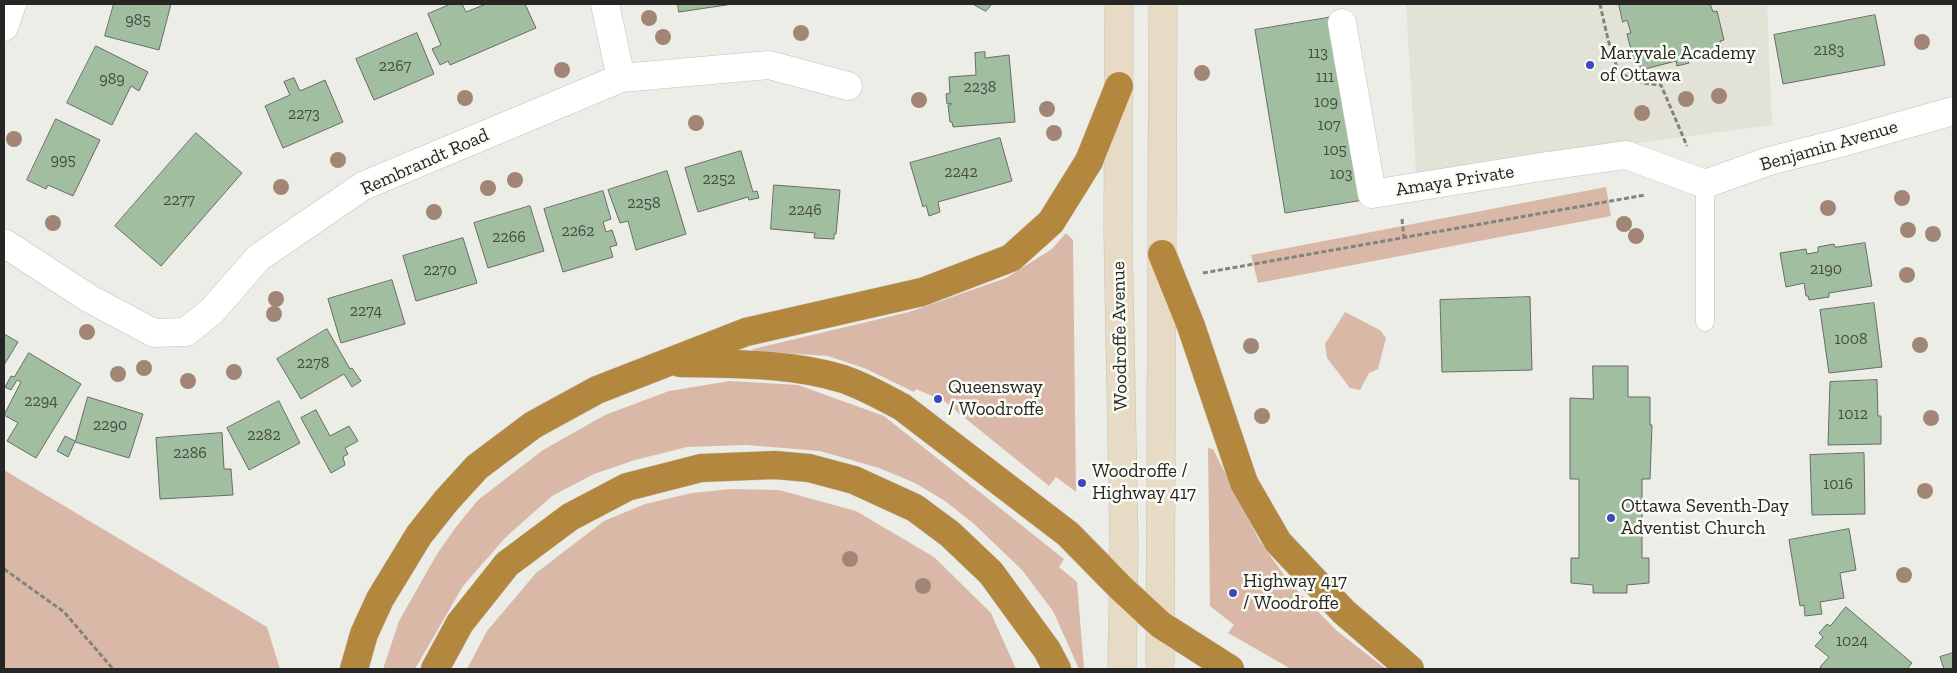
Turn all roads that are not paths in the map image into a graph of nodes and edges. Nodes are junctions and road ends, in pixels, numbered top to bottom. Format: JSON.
{"nodes":[{"id":1,"x":12,"y":4,"type":"edge"},
{"id":2,"x":605,"y":4,"type":"edge"},
{"id":3,"x":1119,"y":4,"type":"edge"},
{"id":4,"x":1163,"y":4,"type":"edge"},
{"id":5,"x":1342,"y":23,"type":"dead end"},
{"id":6,"x":4,"y":27,"type":"edge"},
{"id":7,"x":621,"y":78,"type":"junction"},
{"id":8,"x":848,"y":86,"type":"dead end"},
{"id":9,"x":1119,"y":86,"type":"junction"},
{"id":10,"x":1953,"y":111,"type":"edge"},
{"id":11,"x":1705,"y":184,"type":"junction"},
{"id":12,"x":4,"y":243,"type":"edge"},
{"id":13,"x":1162,"y":254,"type":"junction"},
{"id":14,"x":1706,"y":322,"type":"dead end"},
{"id":15,"x":668,"y":362,"type":"junction"},
{"id":16,"x":1123,"y":590,"type":"junction"},
{"id":17,"x":1161,"y":625,"type":"junction"},
{"id":18,"x":354,"y":669,"type":"edge"},
{"id":19,"x":435,"y":669,"type":"edge"},
{"id":20,"x":1058,"y":669,"type":"edge"},
{"id":21,"x":1122,"y":669,"type":"edge"},
{"id":22,"x":1160,"y":669,"type":"edge"},
{"id":23,"x":1230,"y":669,"type":"edge"},
{"id":24,"x":1410,"y":669,"type":"edge"}],
"edges":[{"from":1,"to":6,"type":"street"},
{"from":2,"to":7,"type":"street"},
{"from":3,"to":9,"type":"main road","name":"Woodroffe Avenue"},
{"from":4,"to":13,"type":"main road"},
{"from":5,"to":11,"type":"street","name":"Amaya Private"},
{"from":7,"to":8,"type":"street","name":"Rembrandt Road"},
{"from":7,"to":12,"type":"street","name":"Rembrandt Road"},
{"from":9,"to":15,"type":"highway"},
{"from":9,"to":16,"type":"main road","name":"Woodroffe Avenue"},
{"from":10,"to":11,"type":"street","name":"Benjamin Avenue"},
{"from":11,"to":14,"type":"lane"},
{"from":13,"to":17,"type":"main road"},
{"from":13,"to":24,"type":"highway"},
{"from":15,"to":16,"type":"highway"},
{"from":15,"to":18,"type":"highway"},
{"from":16,"to":17,"type":"highway"},
{"from":16,"to":21,"type":"main road","name":"Woodroffe Avenue"},
{"from":17,"to":22,"type":"main road"},
{"from":17,"to":23,"type":"highway"},
{"from":19,"to":20,"type":"highway"}]}
